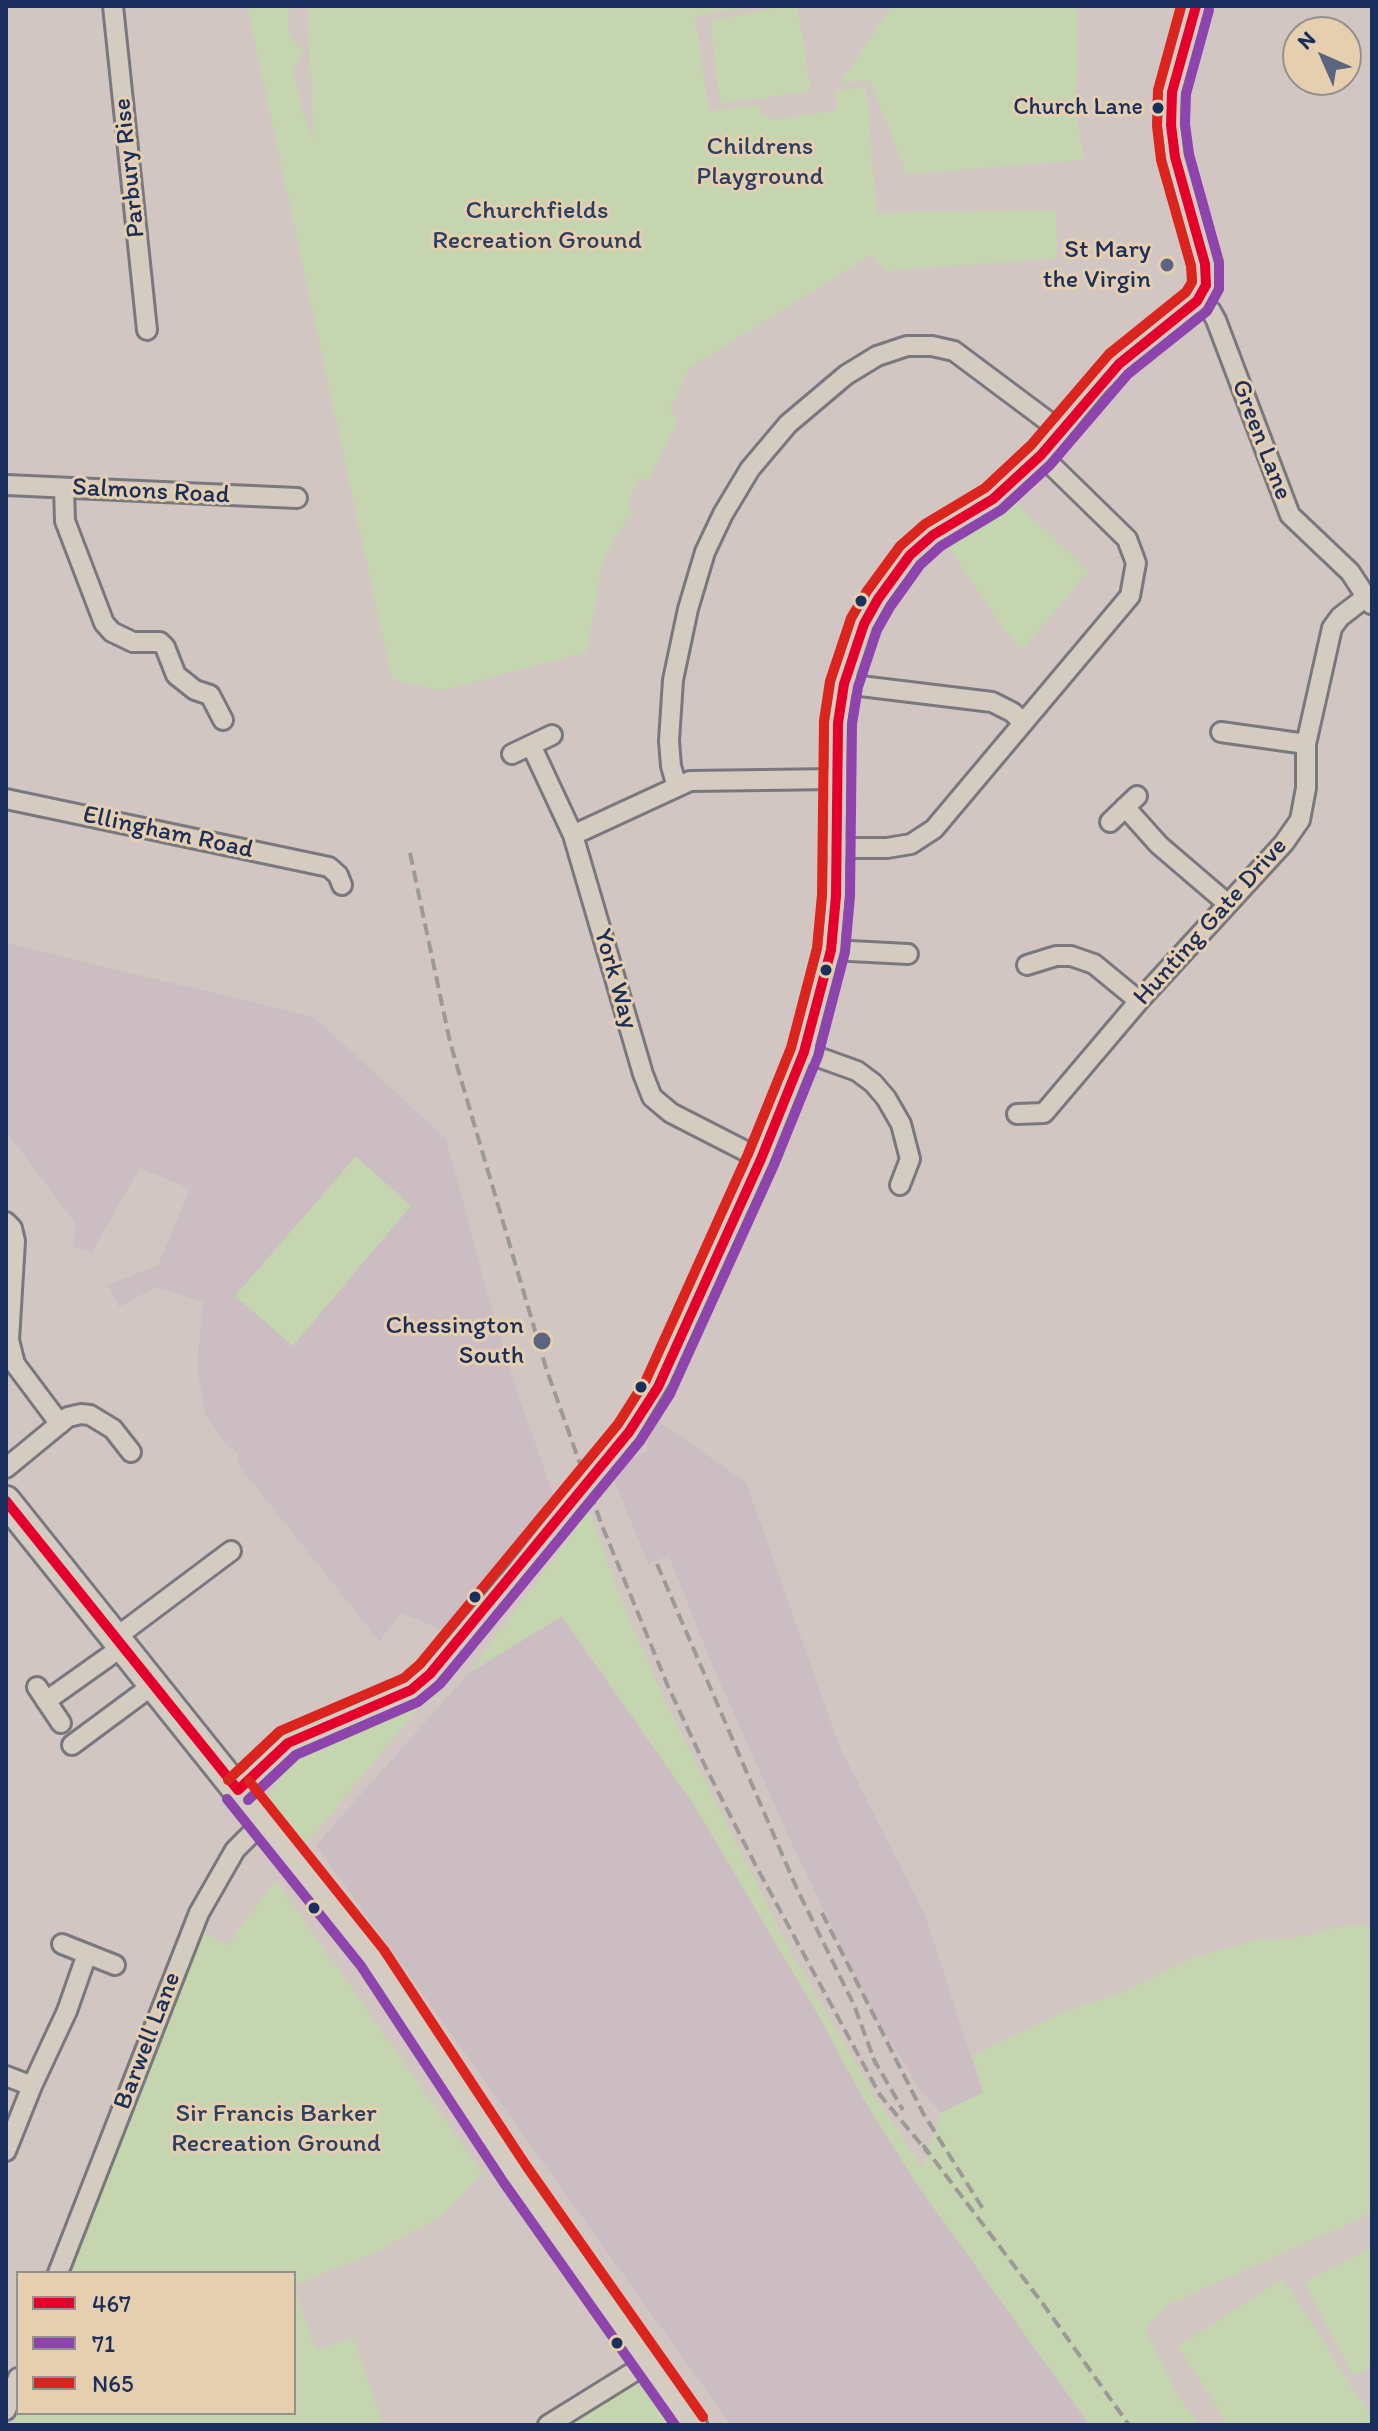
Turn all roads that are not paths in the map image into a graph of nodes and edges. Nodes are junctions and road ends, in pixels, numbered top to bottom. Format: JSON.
{"nodes":[{"id":1,"x":113,"y":6,"type":"edge"},
{"id":2,"x":1196,"y":6,"type":"edge"},
{"id":3,"x":1197,"y":301,"type":"junction"},
{"id":4,"x":147,"y":330,"type":"dead end"},
{"id":5,"x":1061,"y":431,"type":"junction"},
{"id":6,"x":1041,"y":455,"type":"junction"},
{"id":7,"x":6,"y":485,"type":"edge"},
{"id":8,"x":64,"y":488,"type":"junction"},
{"id":9,"x":297,"y":498,"type":"dead end"},
{"id":10,"x":1369,"y":601,"type":"edge"},
{"id":11,"x":844,"y":684,"type":"junction"},
{"id":12,"x":223,"y":720,"type":"dead end"},
{"id":13,"x":1023,"y":722,"type":"junction"},
{"id":14,"x":1221,"y":732,"type":"dead end"},
{"id":15,"x":552,"y":735,"type":"dead end"},
{"id":16,"x":1306,"y":744,"type":"junction"},
{"id":17,"x":531,"y":745,"type":"junction"},
{"id":18,"x":512,"y":754,"type":"dead end"},
{"id":19,"x":836,"y":779,"type":"junction"},
{"id":20,"x":677,"y":787,"type":"junction"},
{"id":21,"x":6,"y":799,"type":"edge"},
{"id":22,"x":1110,"y":822,"type":"dead end"},
{"id":23,"x":573,"y":835,"type":"junction"},
{"id":24,"x":836,"y":848,"type":"junction"},
{"id":25,"x":342,"y":885,"type":"dead end"},
{"id":26,"x":1228,"y":904,"type":"junction"},
{"id":27,"x":831,"y":950,"type":"junction"},
{"id":28,"x":908,"y":954,"type":"dead end"},
{"id":29,"x":1027,"y":965,"type":"dead end"},
{"id":30,"x":1139,"y":1001,"type":"junction"},
{"id":31,"x":804,"y":1052,"type":"junction"},
{"id":32,"x":1017,"y":1114,"type":"dead end"},
{"id":33,"x":761,"y":1159,"type":"junction"},
{"id":34,"x":900,"y":1185,"type":"dead end"},
{"id":35,"x":6,"y":1222,"type":"edge"},
{"id":36,"x":60,"y":1424,"type":"junction"},
{"id":37,"x":131,"y":1452,"type":"dead end"},
{"id":38,"x":6,"y":1468,"type":"edge"},
{"id":39,"x":6,"y":1501,"type":"edge"},
{"id":40,"x":231,"y":1551,"type":"dead end"},
{"id":41,"x":118,"y":1643,"type":"junction"},
{"id":42,"x":153,"y":1685,"type":"junction"},
{"id":43,"x":61,"y":1723,"type":"dead end"},
{"id":44,"x":72,"y":1745,"type":"dead end"},
{"id":45,"x":238,"y":1790,"type":"junction"},
{"id":46,"x":263,"y":1822,"type":"junction"},
{"id":47,"x":62,"y":1944,"type":"dead end"},
{"id":48,"x":87,"y":1954,"type":"junction"},
{"id":49,"x":115,"y":1965,"type":"dead end"},
{"id":50,"x":6,"y":2076,"type":"edge"},
{"id":51,"x":32,"y":2086,"type":"junction"},
{"id":52,"x":6,"y":2151,"type":"edge"},
{"id":53,"x":59,"y":2271,"type":"edge"},
{"id":54,"x":648,"y":2363,"type":"junction"},
{"id":55,"x":16,"y":2383,"type":"edge"},
{"id":56,"x":6,"y":2410,"type":"edge"},
{"id":57,"x":548,"y":2425,"type":"edge"},
{"id":58,"x":692,"y":2425,"type":"edge"}],
"edges":[{"from":1,"to":4,"type":"street","name":"Parbury Rise"},
{"from":2,"to":3,"type":"street"},
{"from":3,"to":5,"type":"street"},
{"from":3,"to":10,"type":"street","name":"Green Lane"},
{"from":5,"to":6,"type":"street"},
{"from":5,"to":20,"type":"street"},
{"from":6,"to":11,"type":"street"},
{"from":6,"to":13,"type":"street"},
{"from":7,"to":8,"type":"street","name":"Salmons Road"},
{"from":8,"to":9,"type":"street","name":"Salmons Road"},
{"from":8,"to":12,"type":"street"},
{"from":10,"to":16,"type":"street","name":"Hunting Gate Drive"},
{"from":11,"to":13,"type":"street"},
{"from":11,"to":19,"type":"street"},
{"from":13,"to":24,"type":"street"},
{"from":14,"to":16,"type":"street"},
{"from":15,"to":17,"type":"street"},
{"from":16,"to":26,"type":"street","name":"Hunting Gate Drive"},
{"from":17,"to":18,"type":"street"},
{"from":17,"to":23,"type":"street","name":"York Way"},
{"from":19,"to":20,"type":"street"},
{"from":19,"to":24,"type":"street"},
{"from":20,"to":23,"type":"street"},
{"from":21,"to":25,"type":"street","name":"Ellingham Road"},
{"from":22,"to":26,"type":"street"},
{"from":23,"to":33,"type":"street","name":"York Way"},
{"from":24,"to":27,"type":"street"},
{"from":26,"to":30,"type":"street","name":"Hunting Gate Drive"},
{"from":27,"to":28,"type":"street"},
{"from":27,"to":31,"type":"street"},
{"from":29,"to":30,"type":"street"},
{"from":30,"to":32,"type":"street","name":"Hunting Gate Drive"},
{"from":31,"to":33,"type":"street"},
{"from":31,"to":34,"type":"street"},
{"from":33,"to":45,"type":"street","bridge":true},
{"from":35,"to":36,"type":"street"},
{"from":36,"to":37,"type":"street"},
{"from":36,"to":38,"type":"street"},
{"from":39,"to":41,"type":"highway"},
{"from":40,"to":41,"type":"street"},
{"from":41,"to":42,"type":"highway"},
{"from":41,"to":43,"type":"street"},
{"from":42,"to":44,"type":"street"},
{"from":42,"to":45,"type":"highway"},
{"from":45,"to":46,"type":"highway"},
{"from":46,"to":53,"type":"street","name":"Barwell Lane"},
{"from":46,"to":54,"type":"highway"},
{"from":47,"to":48,"type":"street"},
{"from":48,"to":49,"type":"street"},
{"from":48,"to":51,"type":"street"},
{"from":50,"to":51,"type":"street"},
{"from":51,"to":52,"type":"street"},
{"from":54,"to":57,"type":"street"},
{"from":54,"to":58,"type":"highway"},
{"from":55,"to":56,"type":"street"}]}
